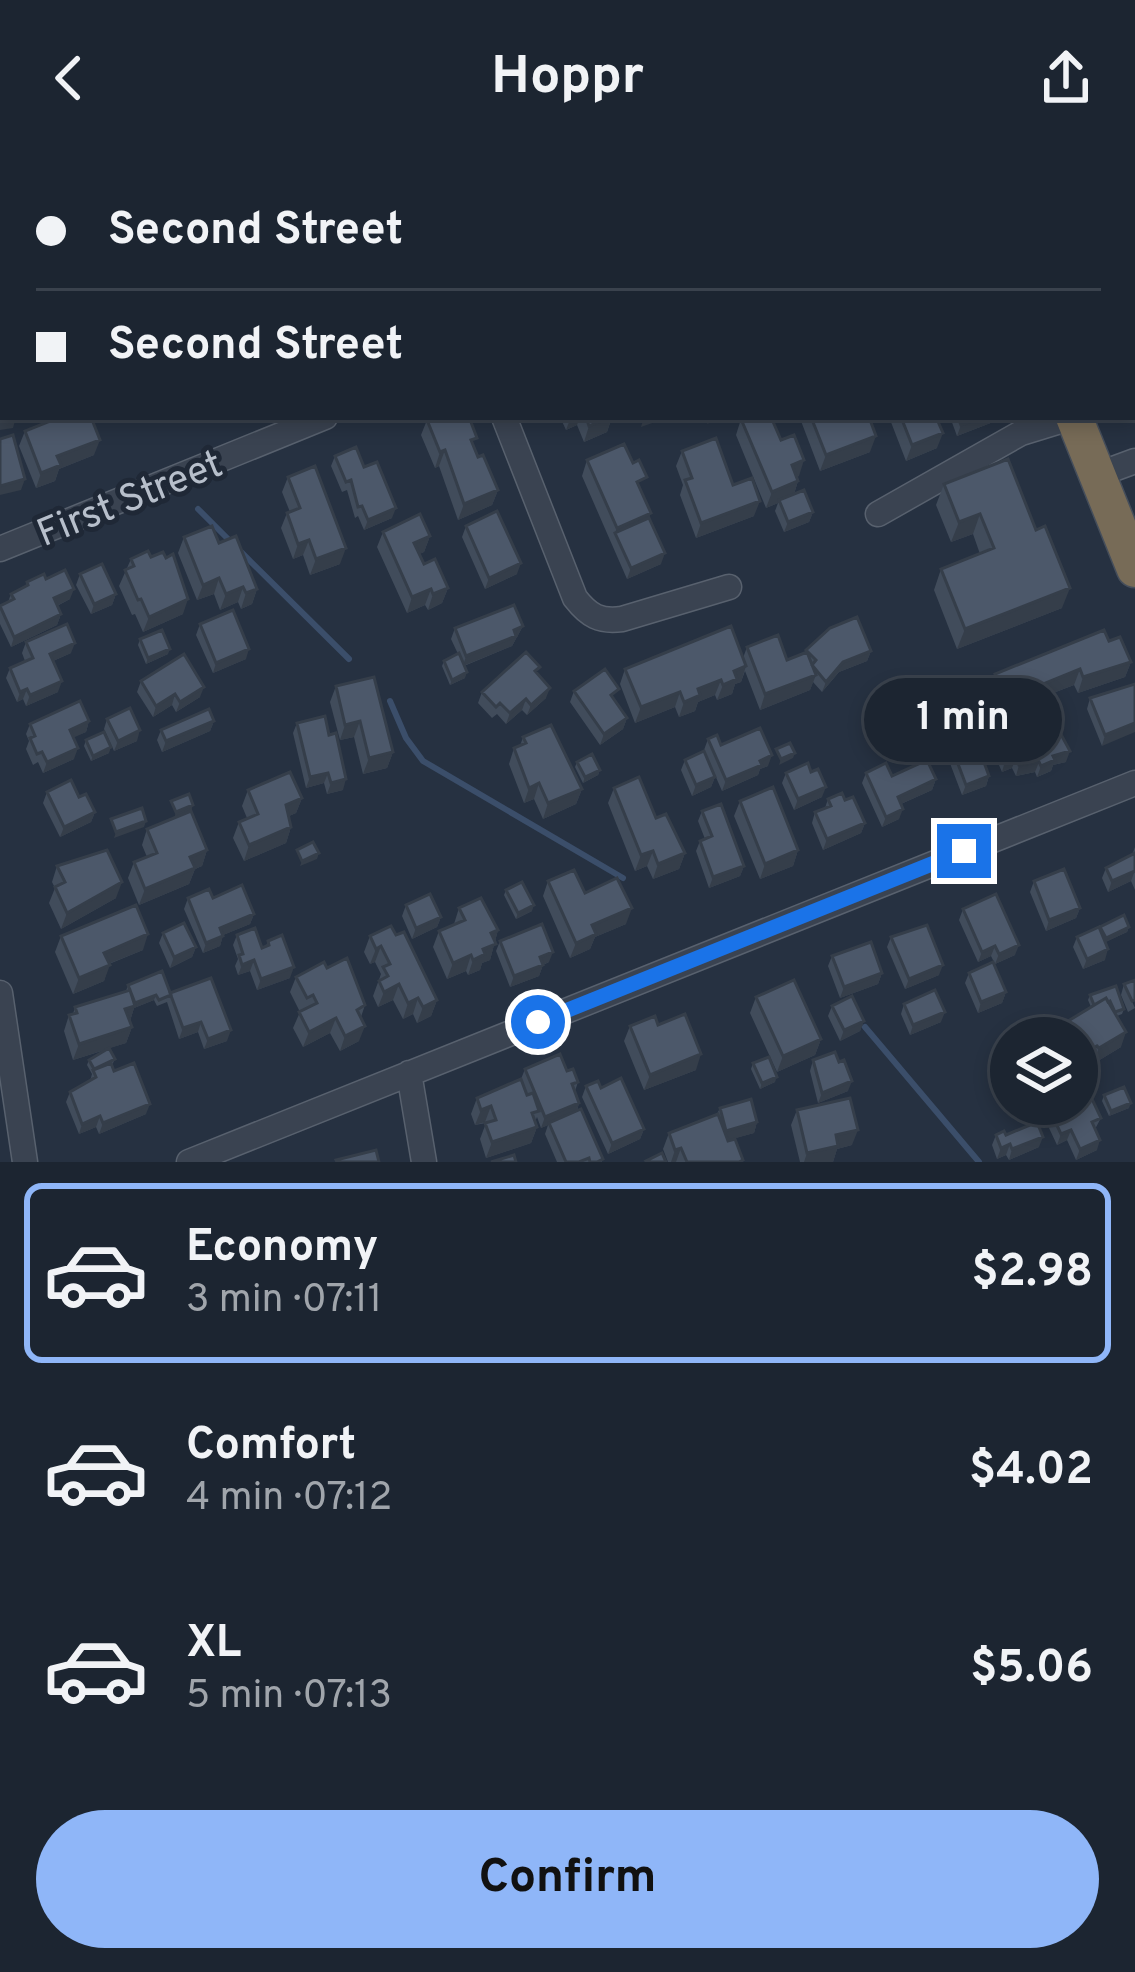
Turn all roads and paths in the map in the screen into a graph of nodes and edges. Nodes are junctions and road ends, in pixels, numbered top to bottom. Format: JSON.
{"nodes":[{"id":1,"x":318,"y":420,"type":"edge"},
{"id":2,"x":505,"y":420,"type":"edge"},
{"id":3,"x":1064,"y":420,"type":"edge"},
{"id":4,"x":1075,"y":420,"type":"edge"},
{"id":5,"x":1135,"y":461,"type":"edge"},
{"id":6,"x":1097,"y":476,"type":"junction"},
{"id":7,"x":878,"y":514,"type":"dead end"},
{"id":8,"x":0,"y":549,"type":"edge"},
{"id":9,"x":1135,"y":569,"type":"edge"},
{"id":10,"x":729,"y":587,"type":"dead end"},
{"id":11,"x":1135,"y":783,"type":"edge"},
{"id":12,"x":0,"y":993,"type":"edge"},
{"id":13,"x":410,"y":1072,"type":"junction"},
{"id":14,"x":26,"y":1162,"type":"edge"},
{"id":15,"x":189,"y":1162,"type":"edge"},
{"id":16,"x":424,"y":1162,"type":"edge"}],
"edges":[{"from":1,"to":8,"type":"street","name":"First Street"},
{"from":2,"to":10,"type":"street"},
{"from":3,"to":7,"type":"street"},
{"from":4,"to":6,"type":"highway"},
{"from":5,"to":6,"type":"street"},
{"from":6,"to":9,"type":"highway"},
{"from":11,"to":13,"type":"street"},
{"from":12,"to":14,"type":"street"},
{"from":13,"to":15,"type":"street"},
{"from":13,"to":16,"type":"street"}]}
